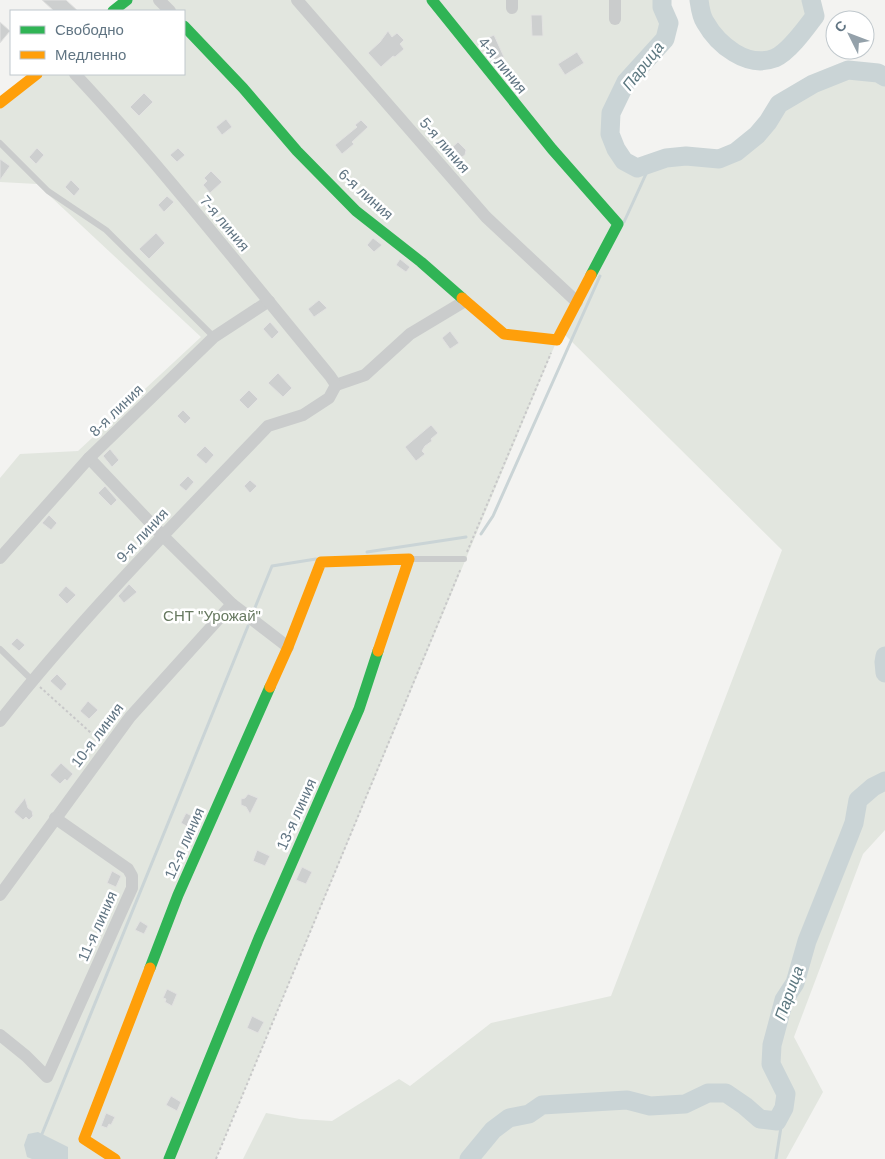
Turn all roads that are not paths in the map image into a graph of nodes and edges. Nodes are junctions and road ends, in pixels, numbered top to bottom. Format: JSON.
{"nodes":[{"id":1,"x":127,"y":0,"type":"edge"},
{"id":2,"x":159,"y":0,"type":"edge"},
{"id":3,"x":298,"y":0,"type":"edge"},
{"id":4,"x":432,"y":0,"type":"edge"},
{"id":5,"x":615,"y":0,"type":"edge"},
{"id":6,"x":115,"y":10,"type":"edge"},
{"id":7,"x":169,"y":10,"type":"edge"},
{"id":8,"x":615,"y":19,"type":"dead end"},
{"id":9,"x":185,"y":27,"type":"edge"},
{"id":10,"x":36,"y":75,"type":"edge"},
{"id":11,"x":76,"y":75,"type":"edge"},
{"id":12,"x":0,"y":103,"type":"edge"},
{"id":13,"x":0,"y":142,"type":"edge"},
{"id":14,"x":270,"y":301,"type":"junction"},
{"id":15,"x":466,"y":301,"type":"junction"},
{"id":16,"x":577,"y":302,"type":"junction"},
{"id":17,"x":214,"y":337,"type":"junction"},
{"id":18,"x":336,"y":385,"type":"junction"},
{"id":19,"x":89,"y":458,"type":"junction"},
{"id":20,"x":163,"y":536,"type":"junction"},
{"id":21,"x":0,"y":558,"type":"edge"},
{"id":22,"x":464,"y":559,"type":"road end"},
{"id":23,"x":409,"y":560,"type":"junction"},
{"id":24,"x":232,"y":604,"type":"junction"},
{"id":25,"x":288,"y":647,"type":"junction"},
{"id":26,"x":0,"y":649,"type":"edge"},
{"id":27,"x":32,"y":680,"type":"junction"},
{"id":28,"x":0,"y":721,"type":"edge"},
{"id":29,"x":55,"y":818,"type":"junction"},
{"id":30,"x":0,"y":895,"type":"edge"},
{"id":31,"x":0,"y":1035,"type":"edge"},
{"id":32,"x":116,"y":1159,"type":"edge"},
{"id":33,"x":169,"y":1159,"type":"edge"}],
"edges":[{"from":1,"to":6,"type":"street"},
{"from":2,"to":7,"type":"street"},
{"from":3,"to":16,"type":"street","name":"5-я линия"},
{"from":4,"to":16,"type":"street","name":"4-я линия"},
{"from":5,"to":8,"type":"street"},
{"from":9,"to":15,"type":"street","name":"6-я линия"},
{"from":10,"to":12,"type":"street"},
{"from":11,"to":14,"type":"street","name":"7-я линия"},
{"from":13,"to":17,"type":"lane"},
{"from":14,"to":17,"type":"street","name":"8-я линия"},
{"from":14,"to":18,"type":"street","name":"7-я линия"},
{"from":15,"to":16,"type":"street","name":"6-я линия"},
{"from":15,"to":18,"type":"street"},
{"from":17,"to":19,"type":"street","name":"8-я линия"},
{"from":18,"to":20,"type":"street","name":"9-я линия"},
{"from":19,"to":20,"type":"street"},
{"from":19,"to":21,"type":"street","name":"8-я линия"},
{"from":20,"to":24,"type":"street"},
{"from":20,"to":27,"type":"street","name":"9-я линия"},
{"from":22,"to":23,"type":"lane"},
{"from":23,"to":25,"type":"street","name":"12-я линия"},
{"from":23,"to":33,"type":"street","name":"13-я линия"},
{"from":24,"to":25,"type":"street"},
{"from":24,"to":29,"type":"street","name":"10-я линия"},
{"from":25,"to":32,"type":"street","name":"12-я линия"},
{"from":26,"to":27,"type":"lane"},
{"from":27,"to":28,"type":"street","name":"9-я линия"},
{"from":29,"to":30,"type":"street","name":"10-я линия"},
{"from":29,"to":31,"type":"street","name":"11-я линия"}]}
